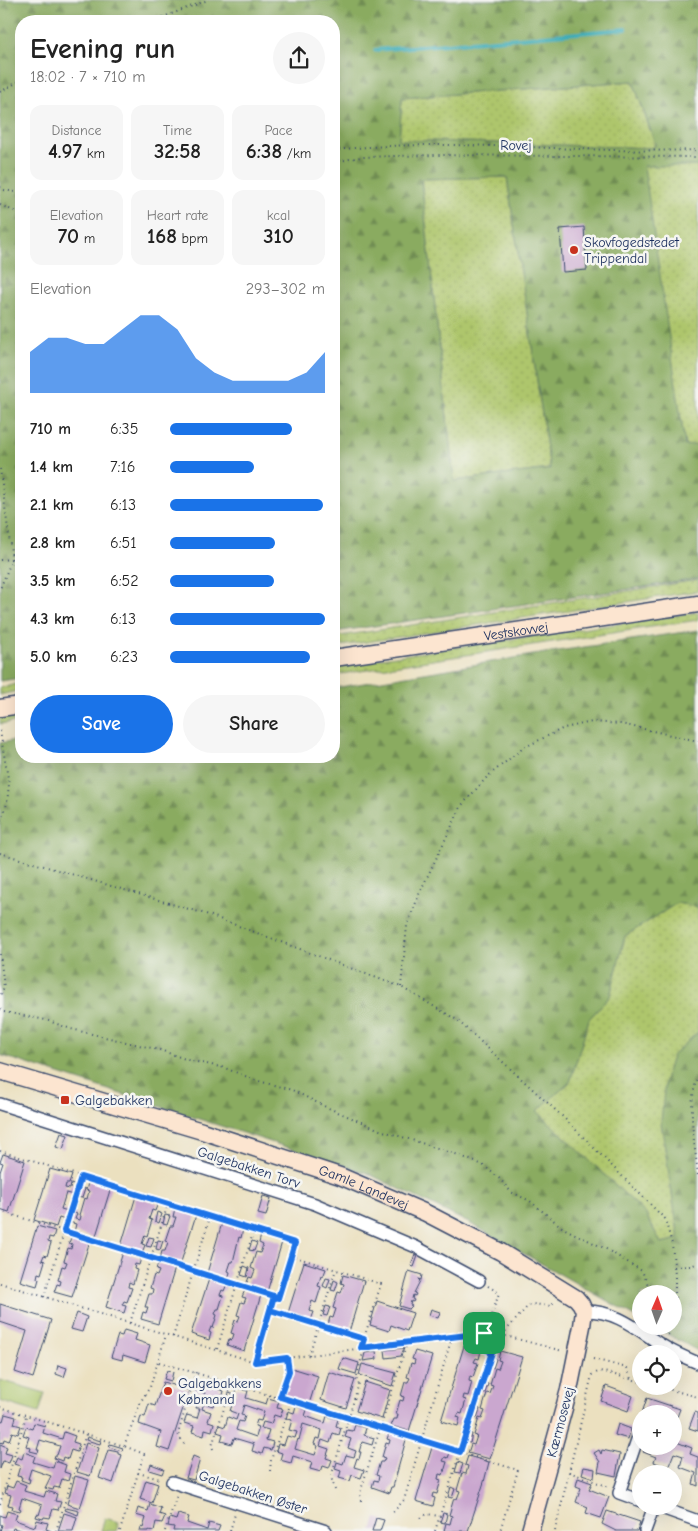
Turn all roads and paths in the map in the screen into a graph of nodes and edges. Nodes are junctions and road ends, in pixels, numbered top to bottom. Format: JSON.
{"nodes":[{"id":1,"x":208,"y":0,"type":"edge"},
{"id":2,"x":169,"y":15,"type":"edge"},
{"id":3,"x":15,"y":83,"type":"edge"},
{"id":4,"x":0,"y":92,"type":"edge"},
{"id":5,"x":340,"y":149,"type":"edge"},
{"id":6,"x":698,"y":150,"type":"edge"},
{"id":7,"x":698,"y":157,"type":"edge"},
{"id":8,"x":340,"y":161,"type":"edge"},
{"id":9,"x":0,"y":187,"type":"edge"},
{"id":10,"x":15,"y":192,"type":"edge"},
{"id":11,"x":0,"y":205,"type":"edge"},
{"id":12,"x":15,"y":211,"type":"edge"},
{"id":13,"x":0,"y":469,"type":"edge"},
{"id":14,"x":15,"y":556,"type":"edge"},
{"id":15,"x":12,"y":559,"type":"junction"},
{"id":16,"x":0,"y":560,"type":"edge"},
{"id":17,"x":0,"y":589,"type":"edge"},
{"id":18,"x":698,"y":604,"type":"edge"},
{"id":19,"x":340,"y":657,"type":"edge"},
{"id":20,"x":15,"y":706,"type":"edge"},
{"id":21,"x":0,"y":708,"type":"edge"},
{"id":22,"x":0,"y":731,"type":"edge"},
{"id":23,"x":698,"y":741,"type":"edge"},
{"id":24,"x":0,"y":822,"type":"edge"},
{"id":25,"x":0,"y":853,"type":"edge"},
{"id":26,"x":0,"y":954,"type":"edge"},
{"id":27,"x":401,"y":987,"type":"junction"},
{"id":28,"x":0,"y":997,"type":"edge"},
{"id":29,"x":0,"y":1010,"type":"edge"},
{"id":30,"x":0,"y":1071,"type":"edge"},
{"id":31,"x":698,"y":1075,"type":"edge"},
{"id":32,"x":0,"y":1104,"type":"edge"},
{"id":33,"x":0,"y":1152,"type":"edge"},
{"id":34,"x":698,"y":1176,"type":"edge"},
{"id":35,"x":81,"y":1177,"type":"junction"},
{"id":36,"x":168,"y":1204,"type":"junction"},
{"id":37,"x":0,"y":1211,"type":"edge"},
{"id":38,"x":210,"y":1217,"type":"junction"},
{"id":39,"x":254,"y":1230,"type":"junction"},
{"id":40,"x":64,"y":1231,"type":"junction"},
{"id":41,"x":292,"y":1256,"type":"junction"},
{"id":42,"x":151,"y":1258,"type":"junction"},
{"id":43,"x":698,"y":1263,"type":"edge"},
{"id":44,"x":674,"y":1267,"type":"junction"},
{"id":45,"x":336,"y":1269,"type":"junction"},
{"id":46,"x":193,"y":1271,"type":"junction"},
{"id":47,"x":480,"y":1281,"type":"joint"},
{"id":48,"x":0,"y":1283,"type":"edge"},
{"id":49,"x":237,"y":1285,"type":"junction"},
{"id":50,"x":648,"y":1285,"type":"edge"},
{"id":51,"x":674,"y":1285,"type":"edge"},
{"id":52,"x":563,"y":1288,"type":"junction"},
{"id":53,"x":274,"y":1296,"type":"junction"},
{"id":54,"x":44,"y":1297,"type":"junction"},
{"id":55,"x":270,"y":1310,"type":"junction"},
{"id":56,"x":584,"y":1311,"type":"junction"},
{"id":57,"x":130,"y":1324,"type":"junction"},
{"id":58,"x":319,"y":1325,"type":"junction"},
{"id":59,"x":490,"y":1332,"type":"junction"},
{"id":60,"x":484,"y":1333,"type":"junction"},
{"id":61,"x":166,"y":1335,"type":"junction"},
{"id":62,"x":502,"y":1335,"type":"junction"},
{"id":63,"x":173,"y":1337,"type":"junction"},
{"id":64,"x":452,"y":1337,"type":"junction"},
{"id":65,"x":364,"y":1339,"type":"junction"},
{"id":66,"x":408,"y":1343,"type":"junction"},
{"id":67,"x":362,"y":1348,"type":"junction"},
{"id":68,"x":216,"y":1350,"type":"junction"},
{"id":69,"x":563,"y":1351,"type":"dead end"},
{"id":70,"x":309,"y":1355,"type":"junction"},
{"id":71,"x":287,"y":1358,"type":"junction"},
{"id":72,"x":592,"y":1359,"type":"dead end"},
{"id":73,"x":159,"y":1362,"type":"junction"},
{"id":74,"x":255,"y":1362,"type":"junction"},
{"id":75,"x":698,"y":1363,"type":"edge"},
{"id":76,"x":196,"y":1372,"type":"junction"},
{"id":77,"x":630,"y":1379,"type":"joint"},
{"id":78,"x":232,"y":1383,"type":"junction"},
{"id":79,"x":682,"y":1393,"type":"edge"},
{"id":80,"x":280,"y":1397,"type":"junction"},
{"id":81,"x":698,"y":1397,"type":"edge"},
{"id":82,"x":291,"y":1401,"type":"junction"},
{"id":83,"x":0,"y":1407,"type":"edge"},
{"id":84,"x":26,"y":1416,"type":"junction"},
{"id":85,"x":349,"y":1418,"type":"junction"},
{"id":86,"x":381,"y":1428,"type":"junction"},
{"id":87,"x":86,"y":1434,"type":"junction"},
{"id":88,"x":421,"y":1440,"type":"junction"},
{"id":89,"x":184,"y":1444,"type":"dead end"},
{"id":90,"x":124,"y":1446,"type":"junction"},
{"id":91,"x":213,"y":1449,"type":"dead end"},
{"id":92,"x":460,"y":1452,"type":"junction"},
{"id":93,"x":632,"y":1455,"type":"edge"},
{"id":94,"x":270,"y":1471,"type":"dead end"},
{"id":95,"x":569,"y":1472,"type":"junction"},
{"id":96,"x":138,"y":1473,"type":"junction"},
{"id":97,"x":176,"y":1484,"type":"junction"},
{"id":98,"x":335,"y":1490,"type":"dead end"},
{"id":99,"x":620,"y":1490,"type":"junction"},
{"id":100,"x":632,"y":1498,"type":"edge"},
{"id":101,"x":361,"y":1501,"type":"dead end"},
{"id":102,"x":238,"y":1503,"type":"junction"},
{"id":103,"x":0,"y":1504,"type":"edge"},
{"id":104,"x":394,"y":1512,"type":"dead end"},
{"id":105,"x":651,"y":1515,"type":"edge"},
{"id":106,"x":681,"y":1515,"type":"edge"},
{"id":107,"x":439,"y":1516,"type":"junction"},
{"id":108,"x":422,"y":1518,"type":"dead end"},
{"id":109,"x":698,"y":1521,"type":"edge"},
{"id":110,"x":56,"y":1531,"type":"edge"},
{"id":111,"x":120,"y":1531,"type":"edge"},
{"id":112,"x":165,"y":1531,"type":"edge"},
{"id":113,"x":230,"y":1531,"type":"edge"},
{"id":114,"x":326,"y":1531,"type":"edge"},
{"id":115,"x":434,"y":1531,"type":"edge"},
{"id":116,"x":500,"y":1531,"type":"edge"},
{"id":117,"x":530,"y":1531,"type":"edge"},
{"id":118,"x":555,"y":1531,"type":"edge"},
{"id":119,"x":645,"y":1531,"type":"edge"}],
"edges":[{"from":1,"to":2,"type":"path"},
{"from":3,"to":4,"type":"path"},
{"from":5,"to":6,"type":"path"},
{"from":7,"to":8,"type":"path","name":"Rovej"},
{"from":9,"to":10,"type":"path"},
{"from":11,"to":12,"type":"path"},
{"from":13,"to":15,"type":"path"},
{"from":14,"to":15,"type":"path"},
{"from":15,"to":16,"type":"path"},
{"from":15,"to":17,"type":"path"},
{"from":18,"to":19,"type":"street","name":"Vestskovvej"},
{"from":20,"to":21,"type":"street"},
{"from":22,"to":24,"type":"path"},
{"from":23,"to":27,"type":"path"},
{"from":25,"to":27,"type":"path"},
{"from":26,"to":28,"type":"path"},
{"from":27,"to":44,"type":"path"},
{"from":29,"to":50,"type":"path"},
{"from":30,"to":52,"type":"street","name":"Gamle Landevej"},
{"from":31,"to":34,"type":"path"},
{"from":32,"to":47,"type":"street","name":"Galgebakken Torv"},
{"from":33,"to":35,"type":"path"},
{"from":35,"to":36,"type":"path"},
{"from":35,"to":40,"type":"path"},
{"from":36,"to":38,"type":"path"},
{"from":36,"to":42,"type":"path"},
{"from":37,"to":40,"type":"path"},
{"from":38,"to":39,"type":"path"},
{"from":38,"to":46,"type":"path"},
{"from":39,"to":41,"type":"path"},
{"from":39,"to":49,"type":"path"},
{"from":40,"to":42,"type":"path"},
{"from":40,"to":54,"type":"path"},
{"from":41,"to":45,"type":"path"},
{"from":41,"to":53,"type":"path"},
{"from":42,"to":46,"type":"path"},
{"from":42,"to":57,"type":"path"},
{"from":43,"to":44,"type":"path"},
{"from":44,"to":51,"type":"path"},
{"from":45,"to":58,"type":"path"},
{"from":45,"to":65,"type":"path"},
{"from":46,"to":49,"type":"path"},
{"from":46,"to":63,"type":"path"},
{"from":47,"to":59,"type":"path"},
{"from":48,"to":54,"type":"path"},
{"from":49,"to":53,"type":"path"},
{"from":49,"to":68,"type":"path"},
{"from":52,"to":56,"type":"street","name":"Gamle Landevej"},
{"from":52,"to":62,"type":"path"},
{"from":53,"to":55,"type":"path"},
{"from":54,"to":57,"type":"path"},
{"from":55,"to":58,"type":"path"},
{"from":55,"to":74,"type":"path"},
{"from":56,"to":75,"type":"street"},
{"from":56,"to":117,"type":"street","name":"Kærmosevej"},
{"from":57,"to":61,"type":"path"},
{"from":58,"to":65,"type":"path"},
{"from":58,"to":70,"type":"path"},
{"from":59,"to":60,"type":"path"},
{"from":59,"to":62,"type":"path"},
{"from":60,"to":64,"type":"path"},
{"from":60,"to":92,"type":"path"},
{"from":61,"to":63,"type":"path"},
{"from":61,"to":73,"type":"path"},
{"from":62,"to":69,"type":"path"},
{"from":63,"to":68,"type":"path"},
{"from":64,"to":66,"type":"path"},
{"from":64,"to":88,"type":"path"},
{"from":65,"to":67,"type":"path"},
{"from":66,"to":67,"type":"path"},
{"from":66,"to":86,"type":"path"},
{"from":67,"to":70,"type":"path"},
{"from":67,"to":85,"type":"path"},
{"from":68,"to":74,"type":"path"},
{"from":70,"to":71,"type":"path"},
{"from":71,"to":74,"type":"path"},
{"from":71,"to":80,"type":"path"},
{"from":72,"to":77,"type":"path"},
{"from":73,"to":76,"type":"path"},
{"from":73,"to":90,"type":"path"},
{"from":76,"to":78,"type":"path"},
{"from":76,"to":89,"type":"path"},
{"from":77,"to":95,"type":"path"},
{"from":78,"to":80,"type":"path"},
{"from":78,"to":91,"type":"path"},
{"from":79,"to":81,"type":"path"},
{"from":80,"to":82,"type":"path"},
{"from":82,"to":85,"type":"path"},
{"from":82,"to":94,"type":"path"},
{"from":83,"to":84,"type":"path"},
{"from":84,"to":87,"type":"path"},
{"from":84,"to":103,"type":"path"},
{"from":85,"to":86,"type":"path"},
{"from":85,"to":98,"type":"path"},
{"from":86,"to":88,"type":"path"},
{"from":86,"to":101,"type":"path"},
{"from":87,"to":90,"type":"path"},
{"from":87,"to":110,"type":"path"},
{"from":88,"to":92,"type":"path"},
{"from":88,"to":104,"type":"path"},
{"from":90,"to":96,"type":"path"},
{"from":92,"to":107,"type":"path"},
{"from":92,"to":116,"type":"path"},
{"from":93,"to":99,"type":"street"},
{"from":95,"to":99,"type":"path"},
{"from":95,"to":118,"type":"path"},
{"from":96,"to":97,"type":"path"},
{"from":96,"to":111,"type":"path"},
{"from":97,"to":102,"type":"street","name":"Galgebakken Øster"},
{"from":97,"to":112,"type":"path"},
{"from":99,"to":100,"type":"street"},
{"from":102,"to":113,"type":"path"},
{"from":102,"to":114,"type":"street","name":"Galgebakken Øster"},
{"from":105,"to":119,"type":"street"},
{"from":106,"to":109,"type":"street"},
{"from":107,"to":108,"type":"path"},
{"from":107,"to":115,"type":"path"}]}
